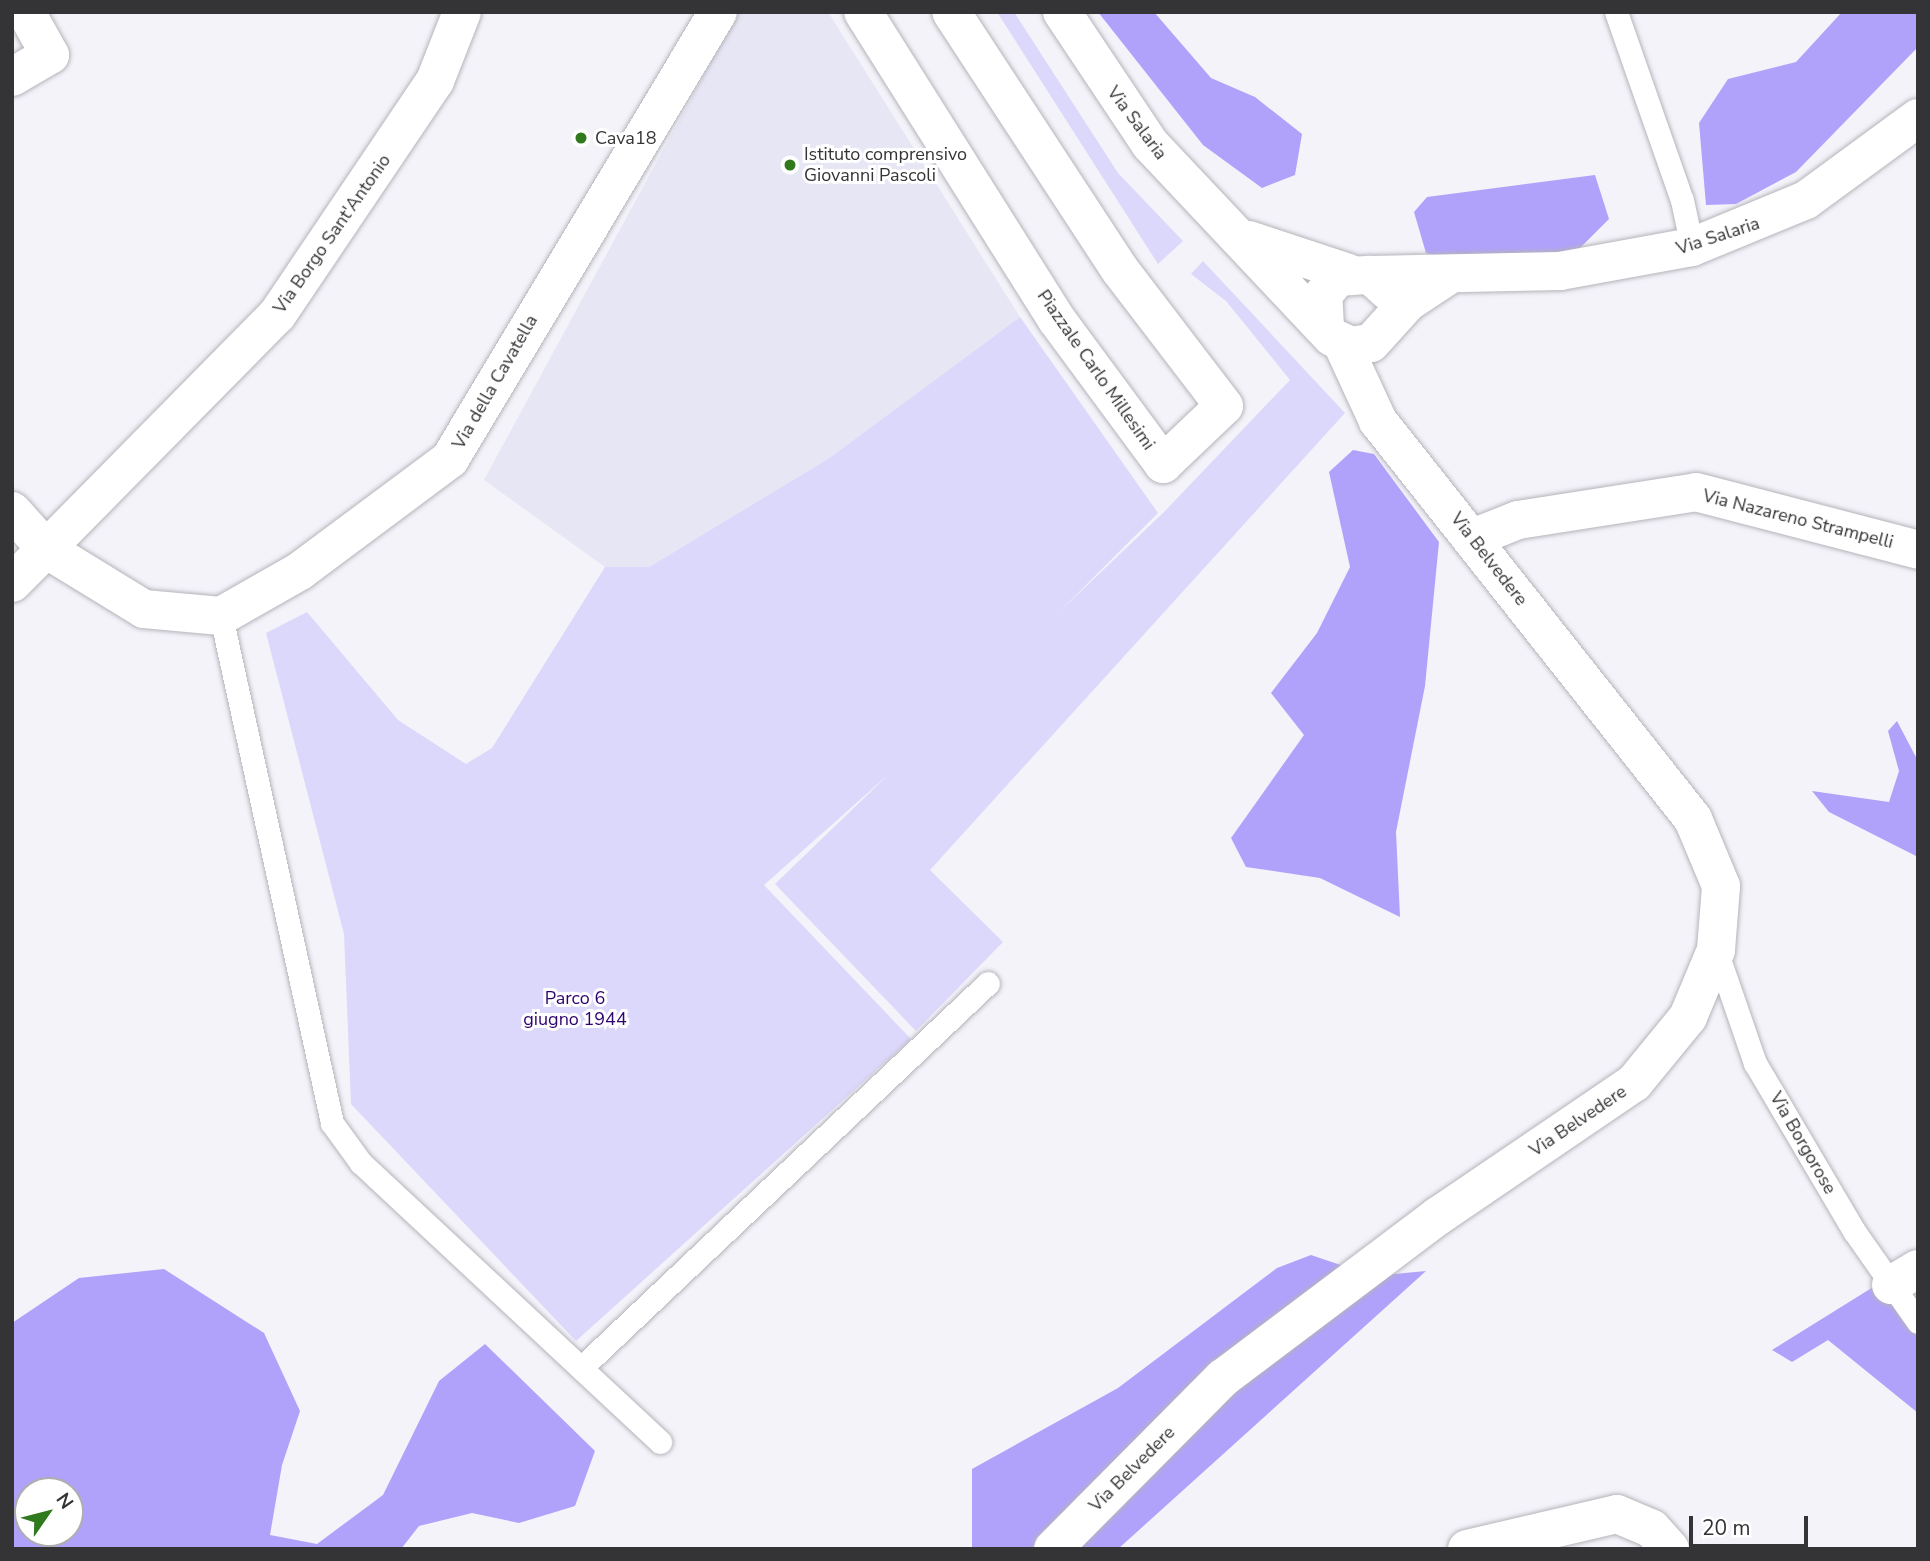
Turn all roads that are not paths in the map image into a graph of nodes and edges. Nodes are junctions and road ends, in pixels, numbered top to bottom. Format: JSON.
{"nodes":[{"id":1,"x":26,"y":12,"type":"edge"},
{"id":2,"x":462,"y":12,"type":"edge"},
{"id":3,"x":718,"y":12,"type":"edge"},
{"id":4,"x":863,"y":12,"type":"edge"},
{"id":5,"x":951,"y":12,"type":"edge"},
{"id":6,"x":1062,"y":12,"type":"edge"},
{"id":7,"x":1616,"y":12,"type":"edge"},
{"id":8,"x":12,"y":77,"type":"edge"},
{"id":9,"x":1918,"y":118,"type":"edge"},
{"id":10,"x":1224,"y":224,"type":"junction"},
{"id":11,"x":1692,"y":247,"type":"junction"},
{"id":12,"x":1359,"y":274,"type":"junction"},
{"id":13,"x":1446,"y":277,"type":"junction"},
{"id":14,"x":1386,"y":328,"type":"junction"},
{"id":15,"x":1334,"y":335,"type":"junction"},
{"id":16,"x":1392,"y":438,"type":"junction"},
{"id":17,"x":12,"y":511,"type":"edge"},
{"id":18,"x":1473,"y":538,"type":"junction"},
{"id":19,"x":46,"y":549,"type":"junction"},
{"id":20,"x":1918,"y":550,"type":"edge"},
{"id":21,"x":12,"y":583,"type":"edge"},
{"id":22,"x":221,"y":616,"type":"junction"},
{"id":23,"x":1716,"y":950,"type":"junction"},
{"id":24,"x":988,"y":982,"type":"dead end"},
{"id":25,"x":1905,"y":1277,"type":"edge"},
{"id":26,"x":1918,"y":1322,"type":"edge"},
{"id":27,"x":581,"y":1368,"type":"junction"},
{"id":28,"x":660,"y":1442,"type":"dead end"},
{"id":29,"x":1053,"y":1549,"type":"edge"},
{"id":30,"x":1467,"y":1549,"type":"edge"},
{"id":31,"x":1670,"y":1549,"type":"edge"}],
"edges":[{"from":1,"to":8,"type":"street"},
{"from":2,"to":19,"type":"street","name":"Via Borgo Sant'Antonio"},
{"from":3,"to":22,"type":"street","name":"Via della Cavatella"},
{"from":4,"to":5,"type":"street","name":"Piazzale Carlo Millesimi"},
{"from":6,"to":10,"type":"street","name":"Via Salaria"},
{"from":7,"to":11,"type":"lane"},
{"from":9,"to":11,"type":"street","name":"Via Salaria"},
{"from":10,"to":12,"type":"street","name":"Via Salaria"},
{"from":10,"to":15,"type":"street"},
{"from":11,"to":13,"type":"street","name":"Via Salaria"},
{"from":12,"to":13,"type":"street","name":"Via Salaria"},
{"from":12,"to":14,"type":"street"},
{"from":12,"to":15,"type":"street"},
{"from":13,"to":14,"type":"street"},
{"from":14,"to":15,"type":"street"},
{"from":14,"to":16,"type":"street"},
{"from":15,"to":16,"type":"street","name":"Via Belvedere"},
{"from":16,"to":18,"type":"street","name":"Via Belvedere"},
{"from":17,"to":19,"type":"street"},
{"from":18,"to":20,"type":"street","name":"Via Nazareno Strampelli"},
{"from":18,"to":23,"type":"street","name":"Via Belvedere"},
{"from":19,"to":21,"type":"street","name":"Via Borgo Sant'Antonio"},
{"from":19,"to":22,"type":"street"},
{"from":22,"to":27,"type":"lane"},
{"from":23,"to":25,"type":"lane","name":"Via Borgorose"},
{"from":23,"to":29,"type":"street","name":"Via Belvedere"},
{"from":24,"to":27,"type":"lane"},
{"from":25,"to":26,"type":"lane","name":"Via Borgorose"},
{"from":27,"to":28,"type":"lane"},
{"from":30,"to":31,"type":"street"}]}
